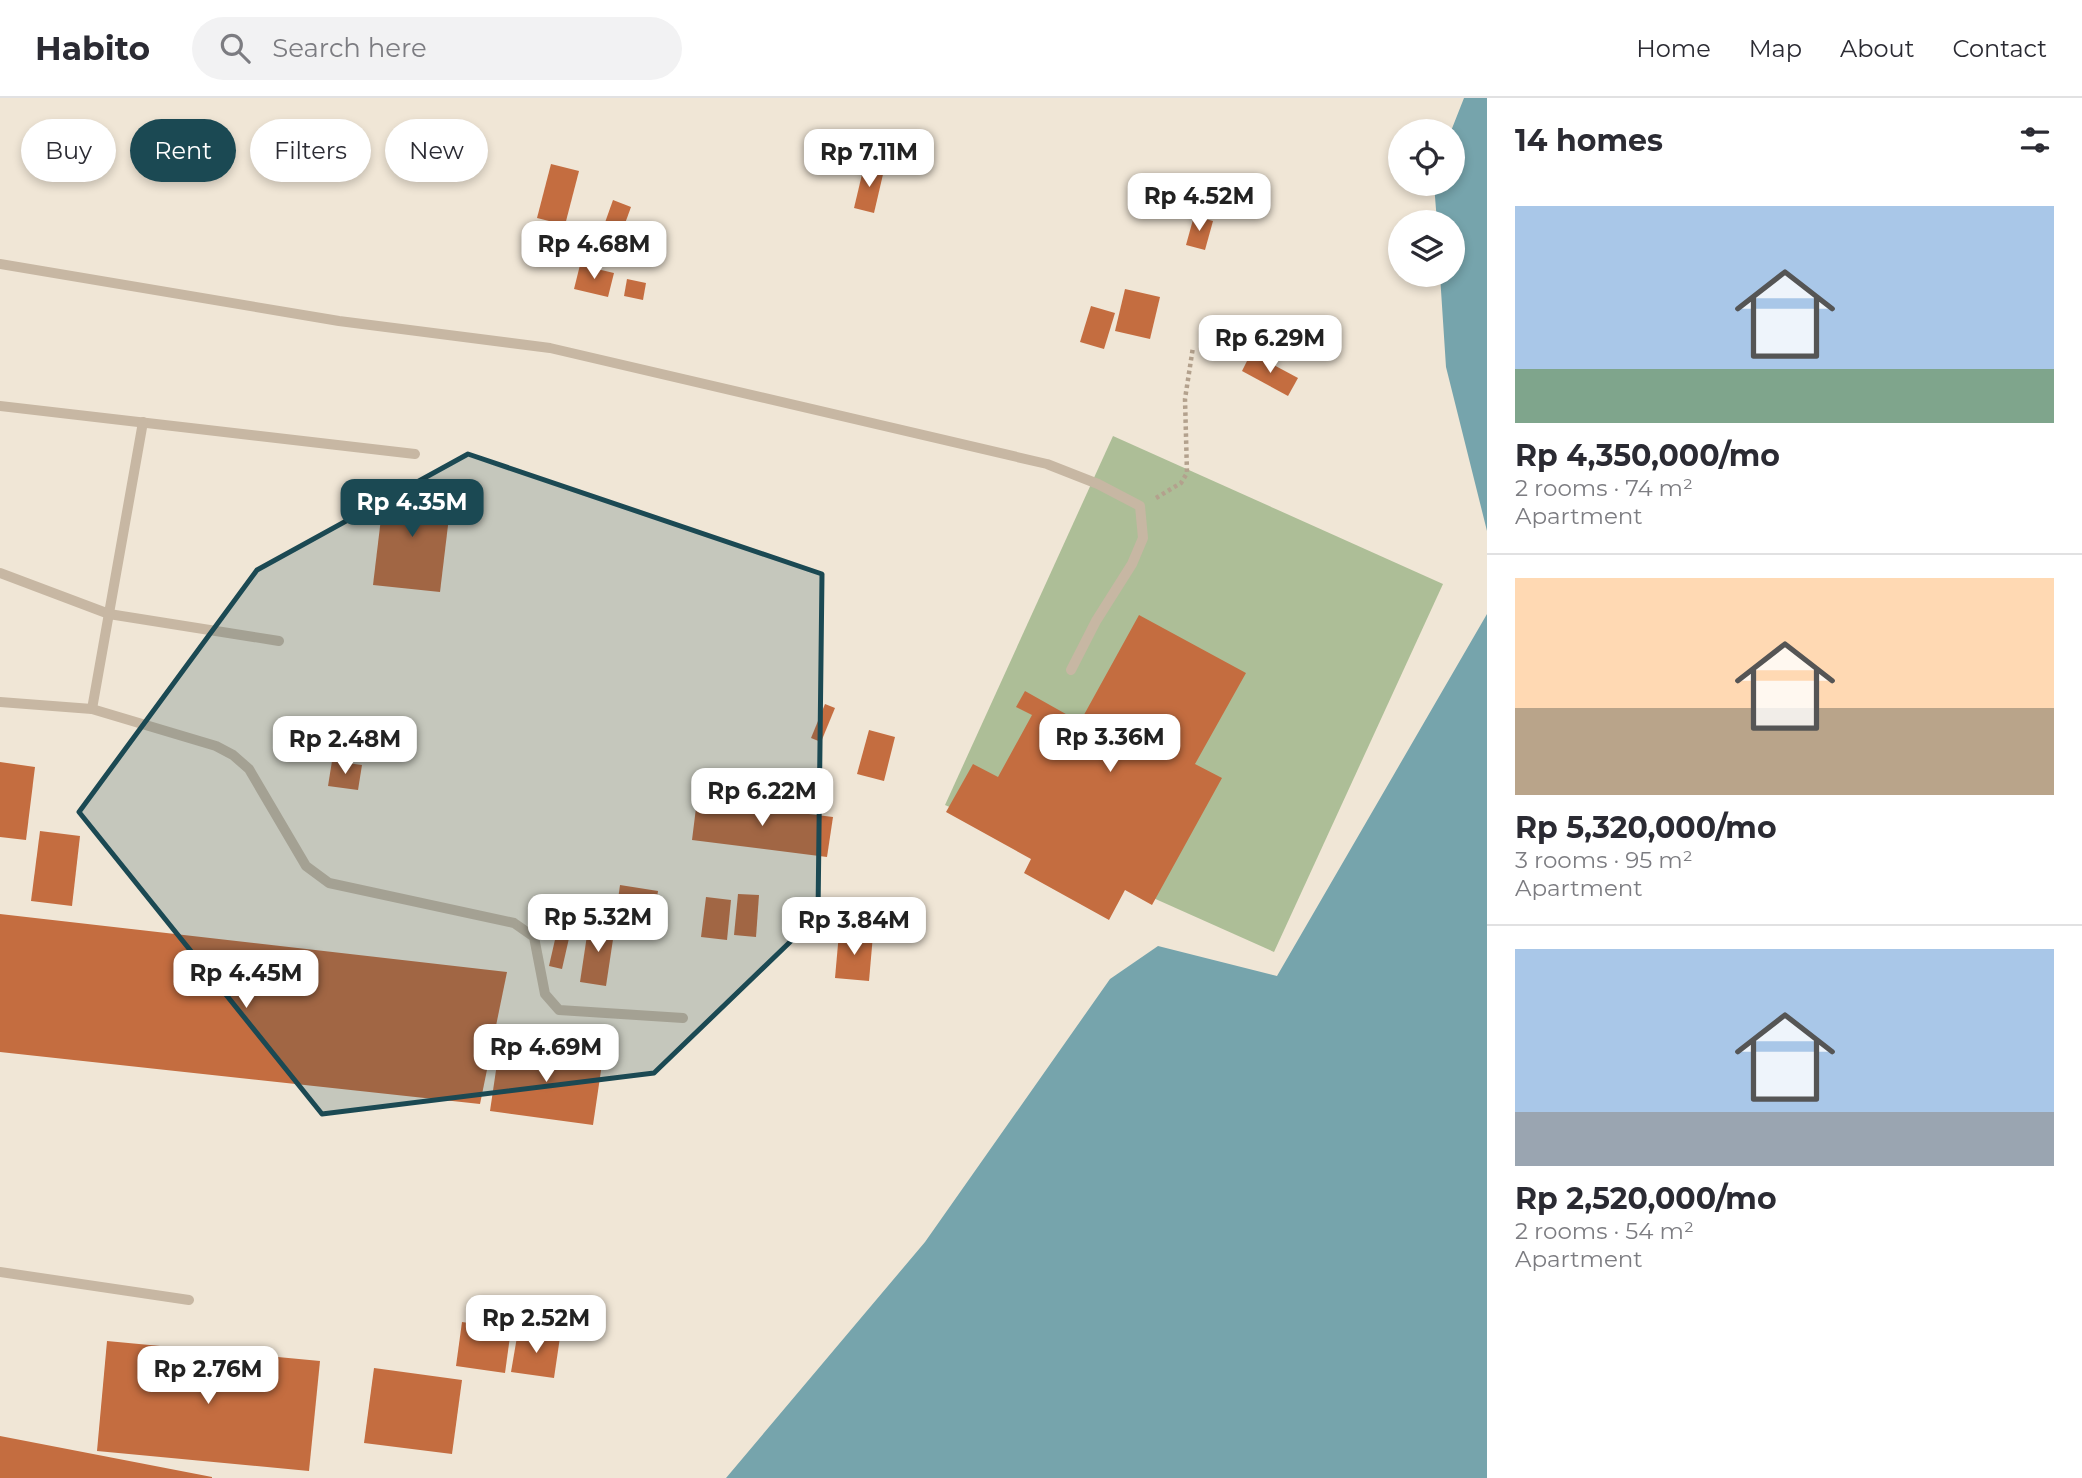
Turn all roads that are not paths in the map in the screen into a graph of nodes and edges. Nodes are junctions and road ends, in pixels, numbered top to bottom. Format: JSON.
{"nodes":[{"id":1,"x":0,"y":264,"type":"edge"},
{"id":2,"x":0,"y":406,"type":"edge"},
{"id":3,"x":143,"y":422,"type":"junction"},
{"id":4,"x":415,"y":454,"type":"dead end"},
{"id":5,"x":0,"y":573,"type":"edge"},
{"id":6,"x":109,"y":614,"type":"junction"},
{"id":7,"x":279,"y":641,"type":"dead end"},
{"id":8,"x":1071,"y":670,"type":"dead end"},
{"id":9,"x":0,"y":702,"type":"edge"},
{"id":10,"x":92,"y":709,"type":"junction"},
{"id":11,"x":683,"y":1018,"type":"dead end"},
{"id":12,"x":0,"y":1272,"type":"edge"},
{"id":13,"x":189,"y":1300,"type":"dead end"}],
"edges":[{"from":1,"to":8,"type":"lane"},
{"from":2,"to":3,"type":"lane"},
{"from":3,"to":4,"type":"lane"},
{"from":3,"to":6,"type":"lane"},
{"from":5,"to":6,"type":"lane"},
{"from":6,"to":7,"type":"lane"},
{"from":6,"to":10,"type":"lane"},
{"from":9,"to":10,"type":"lane"},
{"from":10,"to":11,"type":"lane"},
{"from":12,"to":13,"type":"lane"}]}
